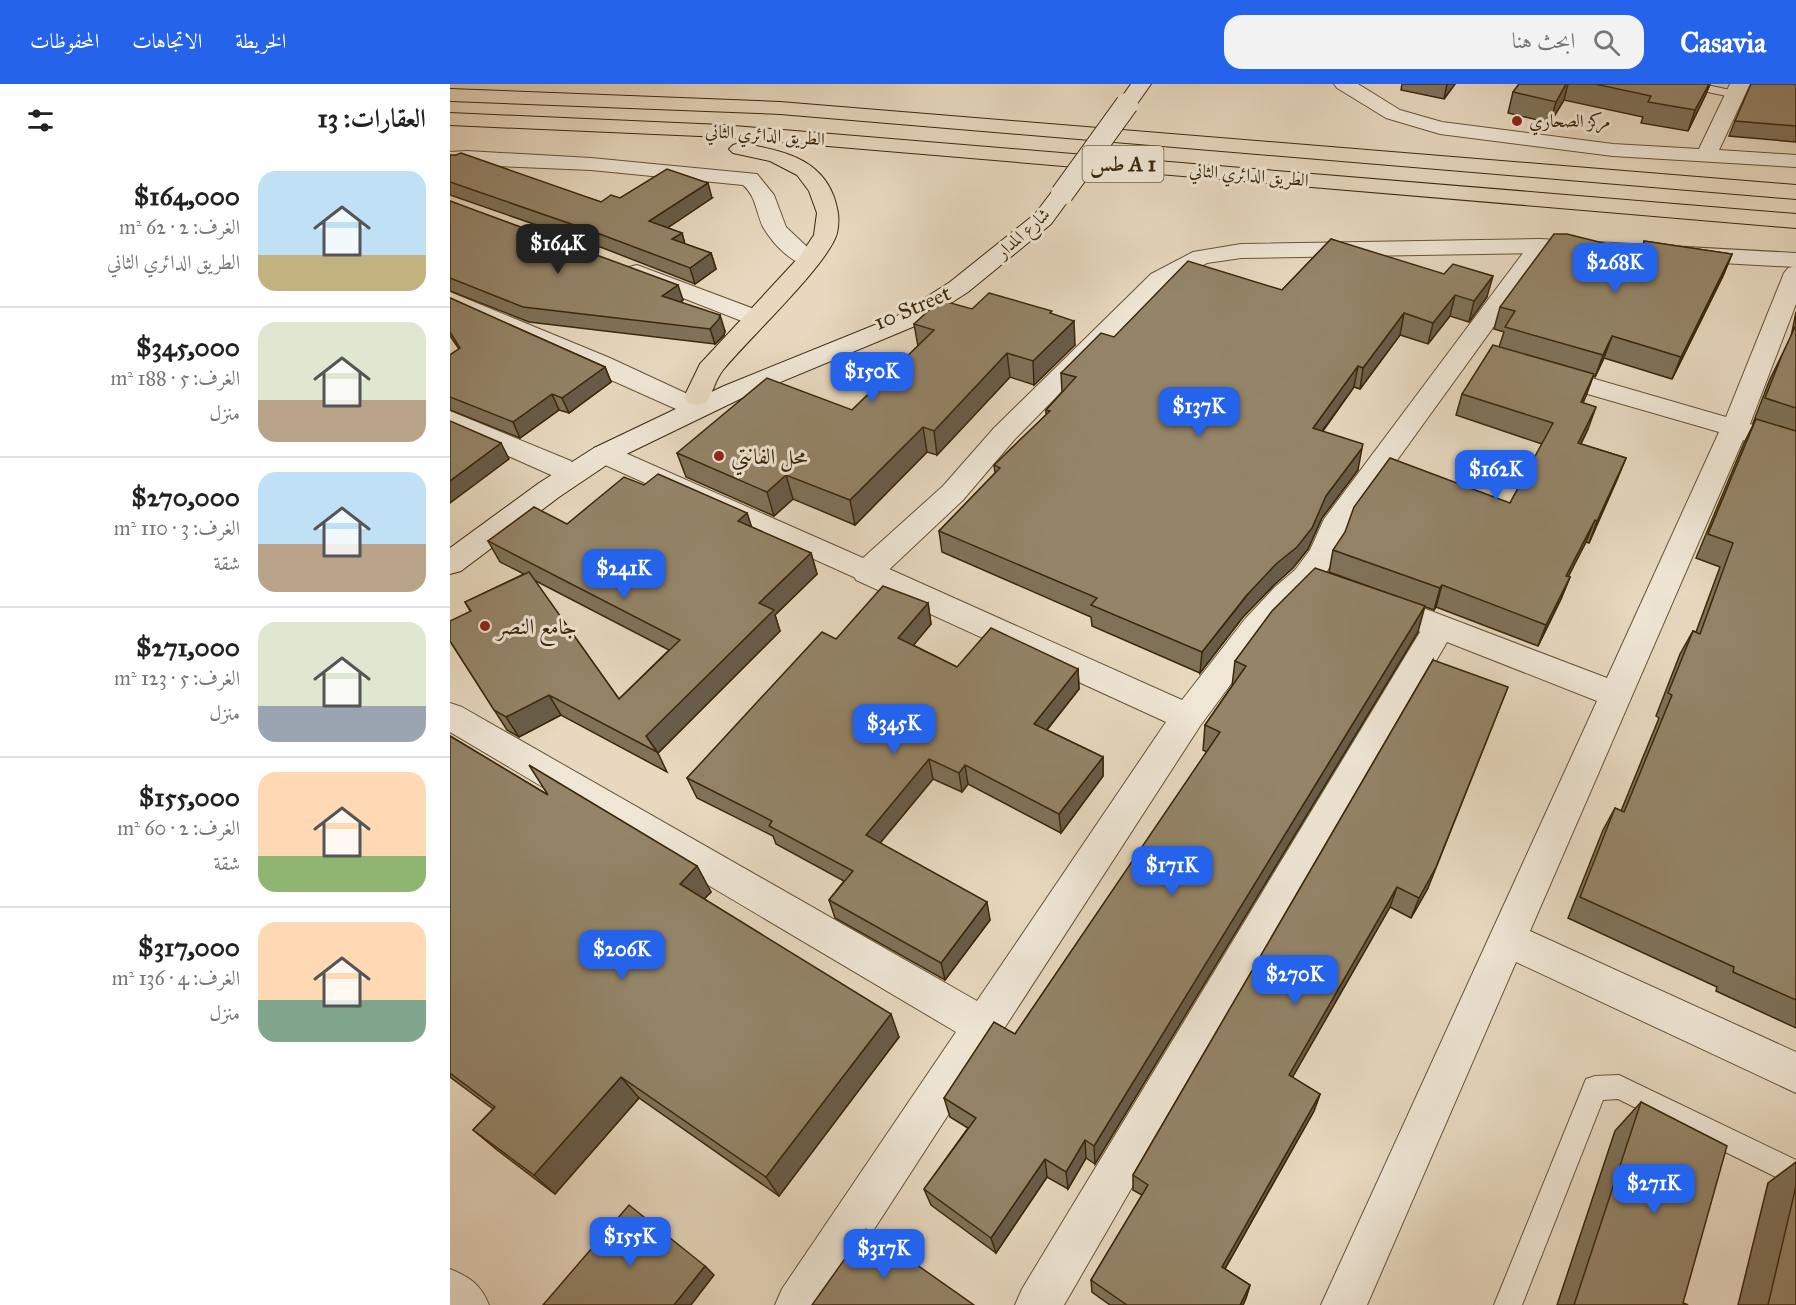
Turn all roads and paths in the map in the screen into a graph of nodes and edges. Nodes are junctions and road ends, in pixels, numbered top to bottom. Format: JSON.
{"nodes":[{"id":1,"x":1141,"y":84,"type":"edge"},
{"id":2,"x":1344,"y":84,"type":"edge"},
{"id":3,"x":1684,"y":84,"type":"edge"},
{"id":4,"x":1738,"y":89,"type":"edge"},
{"id":5,"x":450,"y":95,"type":"edge"},
{"id":6,"x":450,"y":119,"type":"edge"},
{"id":7,"x":450,"y":138,"type":"edge"},
{"id":8,"x":1706,"y":156,"type":"junction"},
{"id":9,"x":450,"y":158,"type":"edge"},
{"id":10,"x":1796,"y":161,"type":"edge"},
{"id":11,"x":1796,"y":192,"type":"edge"},
{"id":12,"x":1796,"y":221,"type":"edge"},
{"id":13,"x":1540,"y":246,"type":"junction"},
{"id":14,"x":808,"y":260,"type":"junction"},
{"id":15,"x":1796,"y":260,"type":"edge"},
{"id":16,"x":615,"y":263,"type":"edge"},
{"id":17,"x":1796,"y":273,"type":"edge"},
{"id":18,"x":960,"y":287,"type":"junction"},
{"id":19,"x":450,"y":299,"type":"edge"},
{"id":20,"x":756,"y":318,"type":"junction"},
{"id":21,"x":1521,"y":366,"type":"edge"},
{"id":22,"x":691,"y":400,"type":"junction"},
{"id":23,"x":450,"y":420,"type":"edge"},
{"id":24,"x":1735,"y":428,"type":"junction"},
{"id":25,"x":1796,"y":448,"type":"edge"},
{"id":26,"x":604,"y":454,"type":"junction"},
{"id":27,"x":561,"y":468,"type":"junction"},
{"id":28,"x":450,"y":549,"type":"edge"},
{"id":29,"x":450,"y":563,"type":"edge"},
{"id":30,"x":867,"y":572,"type":"junction"},
{"id":31,"x":1306,"y":578,"type":"junction"},
{"id":32,"x":1340,"y":590,"type":"edge"},
{"id":33,"x":1395,"y":610,"type":"edge"},
{"id":34,"x":1440,"y":626,"type":"junction"},
{"id":35,"x":1617,"y":696,"type":"junction"},
{"id":36,"x":450,"y":716,"type":"edge"},
{"id":37,"x":1188,"y":717,"type":"junction"},
{"id":38,"x":1506,"y":939,"type":"junction"},
{"id":39,"x":983,"y":1026,"type":"junction"},
{"id":40,"x":1796,"y":1073,"type":"edge"},
{"id":41,"x":1796,"y":1174,"type":"edge"},
{"id":42,"x":450,"y":1293,"type":"edge"},
{"id":43,"x":466,"y":1305,"type":"edge"},
{"id":44,"x":798,"y":1305,"type":"edge"},
{"id":45,"x":1038,"y":1305,"type":"edge"},
{"id":46,"x":1344,"y":1305,"type":"edge"},
{"id":47,"x":1508,"y":1305,"type":"edge"}],
"edges":[{"from":1,"to":18,"type":"street","name":"شارع المدار","bridge":true},
{"from":2,"to":8,"type":"street"},
{"from":3,"to":4,"type":"lane"},
{"from":4,"to":8,"type":"street"},
{"from":5,"to":11,"type":"highway","name":"الطريق الدائري الثاني","number":"طس A 1"},
{"from":6,"to":12,"type":"highway","name":"الطريق الدائري الثاني","number":"طس A 1"},
{"from":7,"to":14,"type":"highway"},
{"from":8,"to":10,"type":"street"},
{"from":9,"to":14,"type":"street"},
{"from":13,"to":15,"type":"street"},
{"from":13,"to":30,"type":"street"},
{"from":13,"to":31,"type":"street"},
{"from":14,"to":20,"type":"highway"},
{"from":16,"to":20,"type":"street"},
{"from":17,"to":24,"type":"street"},
{"from":18,"to":22,"type":"street","name":"10 Street"},
{"from":18,"to":26,"type":"street","name":"10 Street"},
{"from":19,"to":22,"type":"street"},
{"from":20,"to":22,"type":"highway"},
{"from":21,"to":24,"type":"street"},
{"from":22,"to":27,"type":"street","name":"10 Street"},
{"from":23,"to":27,"type":"street"},
{"from":24,"to":25,"type":"street"},
{"from":24,"to":35,"type":"street"},
{"from":26,"to":29,"type":"street","name":"10 Street"},
{"from":26,"to":30,"type":"street"},
{"from":27,"to":28,"type":"street","name":"10 Street"},
{"from":30,"to":37,"type":"street"},
{"from":31,"to":32,"type":"street"},
{"from":31,"to":37,"type":"street"},
{"from":33,"to":34,"type":"street"},
{"from":34,"to":35,"type":"street"},
{"from":34,"to":45,"type":"street"},
{"from":35,"to":38,"type":"street"},
{"from":36,"to":39,"type":"street"},
{"from":37,"to":39,"type":"street"},
{"from":38,"to":40,"type":"street"},
{"from":38,"to":46,"type":"street"},
{"from":39,"to":44,"type":"street"},
{"from":41,"to":47,"type":"lane"},
{"from":42,"to":43,"type":"street"}]}
